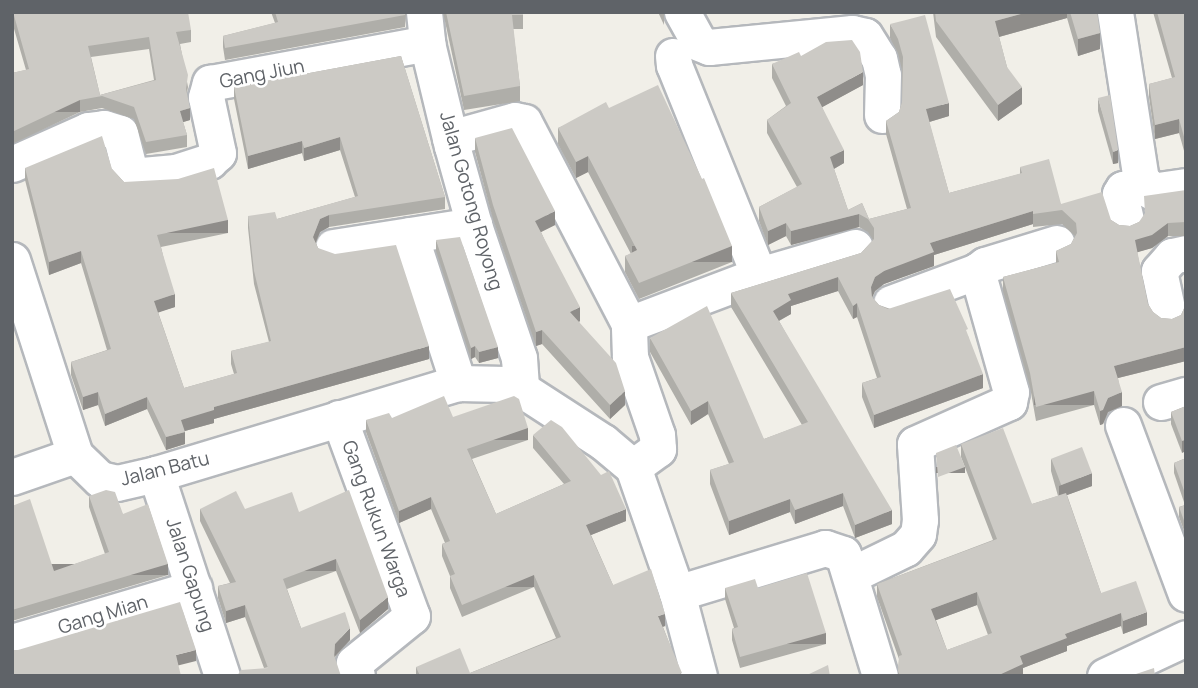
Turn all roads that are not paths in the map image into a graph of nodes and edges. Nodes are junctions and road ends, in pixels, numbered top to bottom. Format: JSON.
{"nodes":[{"id":1,"x":682,"y":12,"type":"edge"},
{"id":2,"x":1115,"y":12,"type":"edge"},
{"id":3,"x":426,"y":28,"type":"edge"},
{"id":4,"x":673,"y":55,"type":"dead end"},
{"id":5,"x":881,"y":115,"type":"dead end"},
{"id":6,"x":450,"y":138,"type":"junction"},
{"id":7,"x":12,"y":164,"type":"edge"},
{"id":8,"x":1145,"y":184,"type":"junction"},
{"id":9,"x":1186,"y":186,"type":"edge"},
{"id":10,"x":1126,"y":220,"type":"dead end"},
{"id":11,"x":474,"y":225,"type":"junction"},
{"id":12,"x":410,"y":235,"type":"junction"},
{"id":13,"x":1057,"y":243,"type":"dead end"},
{"id":14,"x":333,"y":247,"type":"dead end"},
{"id":15,"x":855,"y":247,"type":"dead end"},
{"id":16,"x":1186,"y":253,"type":"edge"},
{"id":17,"x":12,"y":260,"type":"edge"},
{"id":18,"x":977,"y":271,"type":"junction"},
{"id":19,"x":759,"y":275,"type":"junction"},
{"id":20,"x":891,"y":303,"type":"dead end"},
{"id":21,"x":1168,"y":313,"type":"dead end"},
{"id":22,"x":629,"y":324,"type":"junction"},
{"id":23,"x":458,"y":383,"type":"junction"},
{"id":24,"x":521,"y":389,"type":"junction"},
{"id":25,"x":339,"y":418,"type":"junction"},
{"id":26,"x":1123,"y":425,"type":"dead end"},
{"id":27,"x":75,"y":455,"type":"junction"},
{"id":28,"x":632,"y":467,"type":"junction"},
{"id":29,"x":156,"y":474,"type":"junction"},
{"id":30,"x":12,"y":477,"type":"edge"},
{"id":31,"x":851,"y":575,"type":"junction"},
{"id":32,"x":194,"y":588,"type":"junction"},
{"id":33,"x":677,"y":593,"type":"junction"},
{"id":34,"x":1186,"y":594,"type":"edge"},
{"id":35,"x":1186,"y":638,"type":"edge"},
{"id":36,"x":12,"y":642,"type":"edge"},
{"id":37,"x":222,"y":676,"type":"edge"},
{"id":38,"x":357,"y":676,"type":"edge"},
{"id":39,"x":699,"y":676,"type":"edge"},
{"id":40,"x":880,"y":676,"type":"edge"},
{"id":41,"x":1105,"y":676,"type":"edge"}],
"edges":[{"from":1,"to":5,"type":"street"},
{"from":2,"to":8,"type":"street"},
{"from":3,"to":6,"type":"street","name":"Jalan Gotong Royong"},
{"from":3,"to":7,"type":"street","name":"Gang Jiun"},
{"from":4,"to":19,"type":"street"},
{"from":6,"to":11,"type":"street","name":"Jalan Gotong Royong"},
{"from":6,"to":22,"type":"street"},
{"from":8,"to":9,"type":"street"},
{"from":8,"to":10,"type":"street"},
{"from":11,"to":12,"type":"street"},
{"from":11,"to":24,"type":"street","name":"Jalan Gotong Royong"},
{"from":12,"to":14,"type":"street"},
{"from":12,"to":23,"type":"street"},
{"from":13,"to":18,"type":"street"},
{"from":15,"to":19,"type":"street"},
{"from":16,"to":21,"type":"street"},
{"from":17,"to":27,"type":"street","name":"Jalan Batu"},
{"from":18,"to":20,"type":"street"},
{"from":18,"to":31,"type":"street"},
{"from":19,"to":22,"type":"street"},
{"from":22,"to":28,"type":"street"},
{"from":23,"to":24,"type":"street","name":"Jalan Batu"},
{"from":23,"to":25,"type":"street","name":"Jalan Batu"},
{"from":24,"to":28,"type":"street"},
{"from":25,"to":29,"type":"street","name":"Jalan Batu"},
{"from":25,"to":38,"type":"street","name":"Gang Rukun Warga"},
{"from":26,"to":34,"type":"street"},
{"from":27,"to":29,"type":"street","name":"Jalan Batu"},
{"from":27,"to":30,"type":"street"},
{"from":28,"to":33,"type":"street"},
{"from":29,"to":32,"type":"street","name":"Jalan Gapung"},
{"from":31,"to":33,"type":"street"},
{"from":31,"to":40,"type":"street"},
{"from":32,"to":36,"type":"street","name":"Gang Mian"},
{"from":32,"to":37,"type":"street","name":"Jalan Gapung"},
{"from":33,"to":39,"type":"street"},
{"from":35,"to":41,"type":"street"}]}
